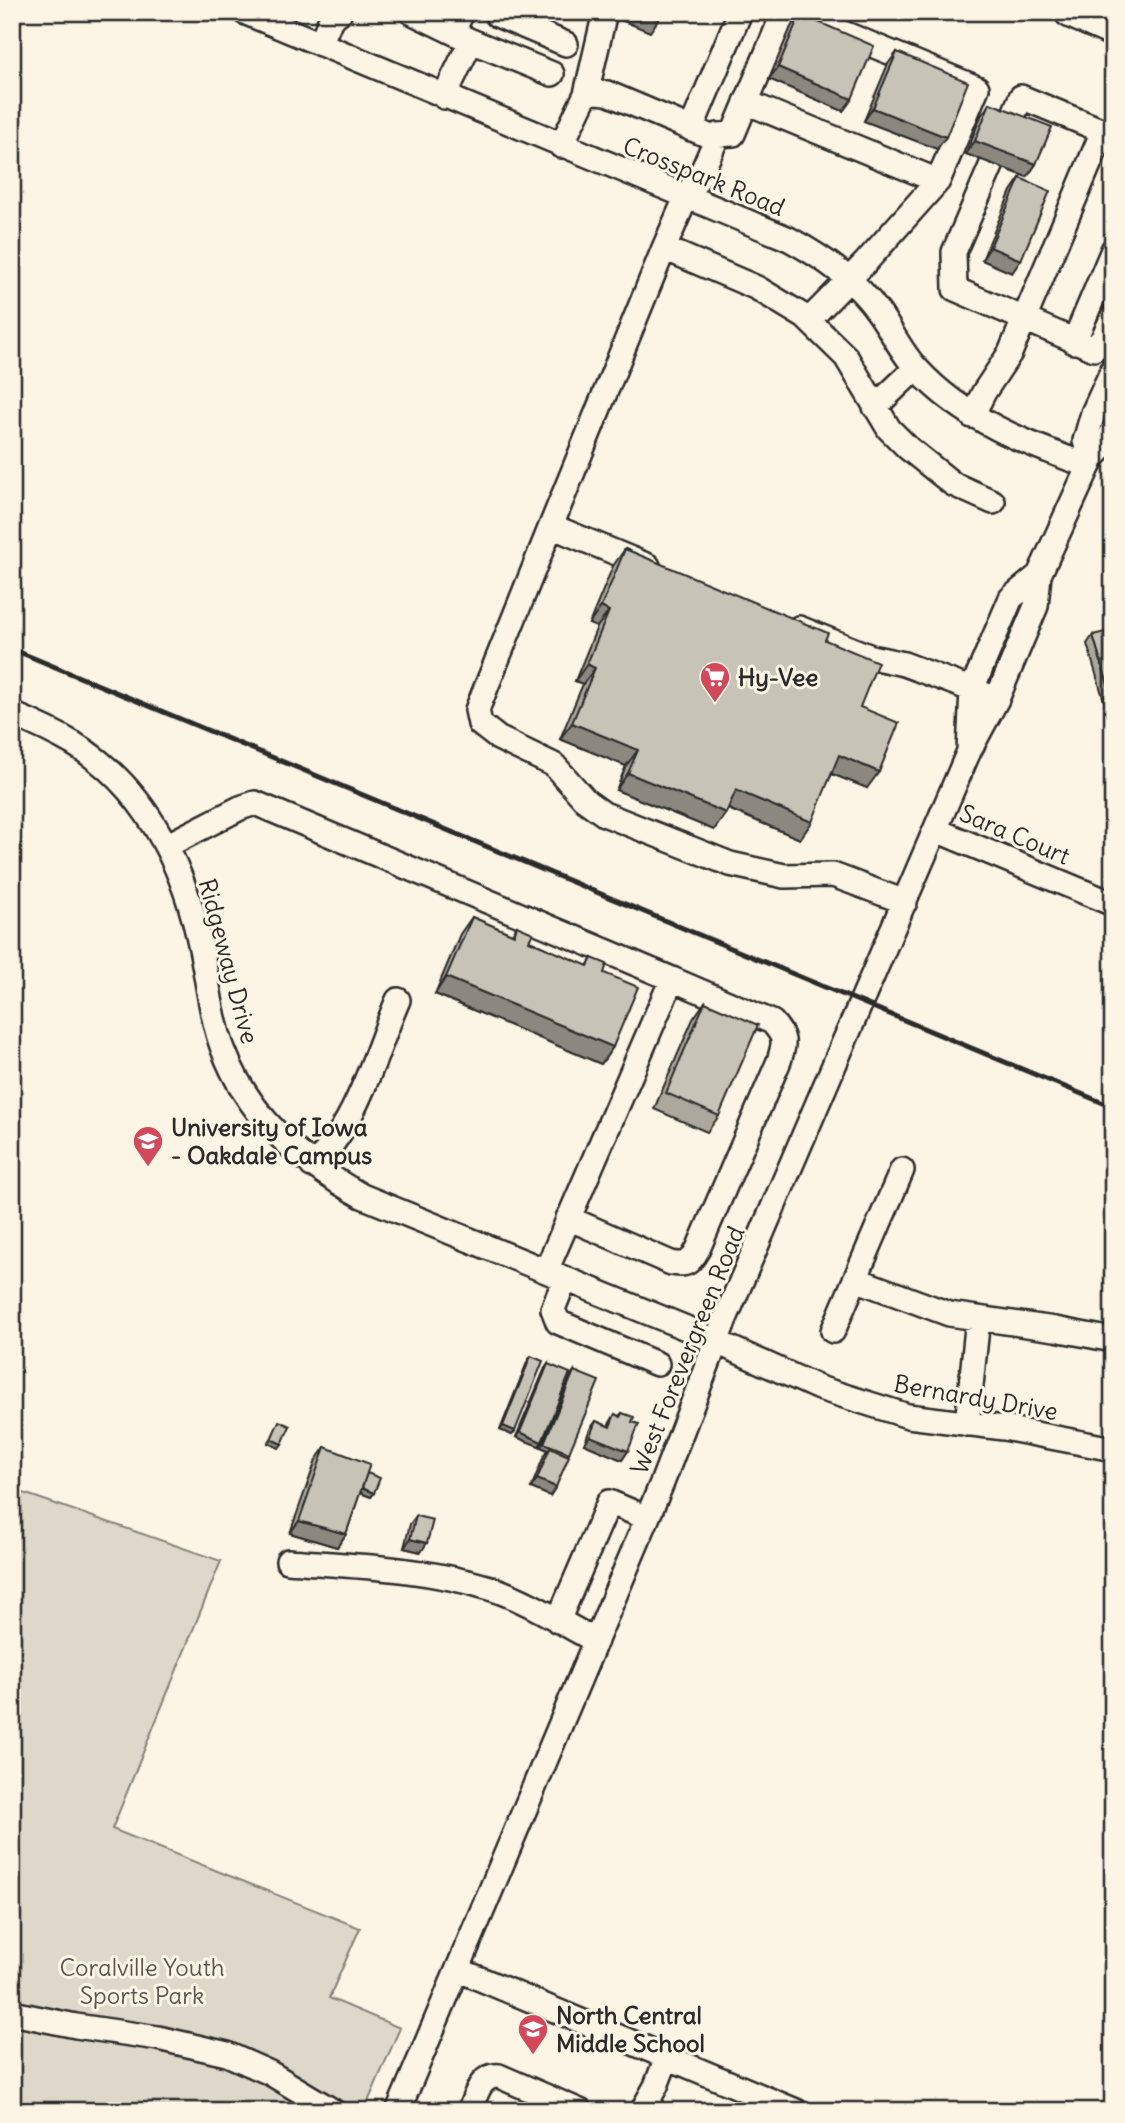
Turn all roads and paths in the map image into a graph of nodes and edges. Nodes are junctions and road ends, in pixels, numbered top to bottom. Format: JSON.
{"nodes":[{"id":1,"x":244,"y":12,"type":"edge"},
{"id":2,"x":340,"y":12,"type":"edge"},
{"id":3,"x":411,"y":12,"type":"edge"},
{"id":4,"x":606,"y":12,"type":"edge"},
{"id":5,"x":740,"y":12,"type":"edge"},
{"id":6,"x":784,"y":12,"type":"edge"},
{"id":7,"x":792,"y":12,"type":"edge"},
{"id":8,"x":1070,"y":12,"type":"edge"},
{"id":9,"x":497,"y":14,"type":"edge"},
{"id":10,"x":1113,"y":30,"type":"edge"},
{"id":11,"x":467,"y":33,"type":"edge"},
{"id":12,"x":320,"y":44,"type":"junction"},
{"id":13,"x":566,"y":44,"type":"dead end"},
{"id":14,"x":552,"y":74,"type":"dead end"},
{"id":15,"x":586,"y":94,"type":"junction"},
{"id":16,"x":444,"y":97,"type":"junction"},
{"id":17,"x":746,"y":102,"type":"junction"},
{"id":18,"x":1009,"y":126,"type":"edge"},
{"id":19,"x":691,"y":130,"type":"junction"},
{"id":20,"x":1108,"y":133,"type":"edge"},
{"id":21,"x":716,"y":139,"type":"junction"},
{"id":22,"x":561,"y":146,"type":"junction"},
{"id":23,"x":992,"y":164,"type":"dead end"},
{"id":24,"x":938,"y":181,"type":"junction"},
{"id":25,"x":687,"y":195,"type":"junction"},
{"id":26,"x":664,"y":248,"type":"junction"},
{"id":27,"x":1113,"y":250,"type":"edge"},
{"id":28,"x":850,"y":279,"type":"junction"},
{"id":29,"x":1113,"y":317,"type":"edge"},
{"id":30,"x":809,"y":320,"type":"junction"},
{"id":31,"x":1024,"y":320,"type":"junction"},
{"id":32,"x":1080,"y":344,"type":"junction"},
{"id":33,"x":916,"y":368,"type":"junction"},
{"id":34,"x":1113,"y":369,"type":"edge"},
{"id":35,"x":875,"y":408,"type":"junction"},
{"id":36,"x":972,"y":416,"type":"junction"},
{"id":37,"x":1113,"y":431,"type":"edge"},
{"id":38,"x":1090,"y":463,"type":"junction"},
{"id":39,"x":993,"y":502,"type":"dead end"},
{"id":40,"x":551,"y":526,"type":"junction"},
{"id":41,"x":668,"y":575,"type":"edge"},
{"id":42,"x":1039,"y":575,"type":"junction"},
{"id":43,"x":776,"y":618,"type":"edge"},
{"id":44,"x":972,"y":689,"type":"junction"},
{"id":45,"x":997,"y":699,"type":"junction"},
{"id":46,"x":12,"y":714,"type":"edge"},
{"id":47,"x":970,"y":751,"type":"junction"},
{"id":48,"x":936,"y":830,"type":"junction"},
{"id":49,"x":166,"y":846,"type":"junction"},
{"id":50,"x":905,"y":902,"type":"junction"},
{"id":51,"x":1113,"y":904,"type":"edge"},
{"id":52,"x":672,"y":979,"type":"junction"},
{"id":53,"x":398,"y":1000,"type":"dead end"},
{"id":54,"x":312,"y":1165,"type":"junction"},
{"id":55,"x":902,"y":1170,"type":"dead end"},
{"id":56,"x":568,"y":1218,"type":"junction"},
{"id":57,"x":556,"y":1275,"type":"junction"},
{"id":58,"x":855,"y":1279,"type":"junction"},
{"id":59,"x":978,"y":1318,"type":"junction"},
{"id":60,"x":833,"y":1331,"type":"dead end"},
{"id":61,"x":1113,"y":1340,"type":"edge"},
{"id":62,"x":716,"y":1341,"type":"junction"},
{"id":63,"x":657,"y":1364,"type":"dead end"},
{"id":64,"x":967,"y":1424,"type":"junction"},
{"id":65,"x":1113,"y":1450,"type":"edge"},
{"id":66,"x":647,"y":1518,"type":"junction"},
{"id":67,"x":288,"y":1561,"type":"dead end"},
{"id":68,"x":558,"y":1620,"type":"junction"},
{"id":69,"x":596,"y":1641,"type":"junction"},
{"id":70,"x":459,"y":1970,"type":"junction"},
{"id":71,"x":12,"y":2013,"type":"edge"},
{"id":72,"x":667,"y":2057,"type":"junction"},
{"id":73,"x":333,"y":2111,"type":"edge"},
{"id":74,"x":398,"y":2111,"type":"edge"},
{"id":75,"x":469,"y":2111,"type":"edge"},
{"id":76,"x":580,"y":2111,"type":"edge"},
{"id":77,"x":642,"y":2111,"type":"edge"},
{"id":78,"x":796,"y":2111,"type":"edge"}],
"edges":[{"from":1,"to":12,"type":"street","name":"Crosspark Road"},
{"from":2,"to":12,"type":"street"},
{"from":3,"to":11,"type":"street"},
{"from":4,"to":15,"type":"street"},
{"from":5,"to":19,"type":"street"},
{"from":6,"to":17,"type":"street"},
{"from":7,"to":24,"type":"street"},
{"from":8,"to":10,"type":"main road"},
{"from":9,"to":11,"type":"street"},
{"from":9,"to":13,"type":"street"},
{"from":11,"to":14,"type":"street"},
{"from":11,"to":16,"type":"street"},
{"from":12,"to":16,"type":"street","name":"Crosspark Road"},
{"from":15,"to":19,"type":"street"},
{"from":15,"to":22,"type":"street"},
{"from":16,"to":22,"type":"street","name":"Crosspark Road"},
{"from":17,"to":21,"type":"street"},
{"from":17,"to":24,"type":"street"},
{"from":18,"to":20,"type":"street"},
{"from":19,"to":21,"type":"street"},
{"from":20,"to":31,"type":"street"},
{"from":21,"to":25,"type":"street"},
{"from":22,"to":25,"type":"street","name":"Crosspark Road"},
{"from":23,"to":31,"type":"street"},
{"from":24,"to":28,"type":"street"},
{"from":25,"to":26,"type":"street"},
{"from":25,"to":28,"type":"street","name":"Crosspark Road"},
{"from":26,"to":30,"type":"street"},
{"from":26,"to":40,"type":"street"},
{"from":27,"to":32,"type":"street"},
{"from":28,"to":30,"type":"street"},
{"from":28,"to":33,"type":"street","name":"Crosspark Road"},
{"from":29,"to":32,"type":"street"},
{"from":30,"to":35,"type":"street"},
{"from":31,"to":32,"type":"street"},
{"from":31,"to":36,"type":"street"},
{"from":33,"to":35,"type":"street"},
{"from":33,"to":36,"type":"street","name":"Crosspark Road"},
{"from":34,"to":38,"type":"street","name":"West Forevergreen Road"},
{"from":35,"to":39,"type":"street"},
{"from":36,"to":38,"type":"street","name":"Crosspark Road"},
{"from":37,"to":38,"type":"street","name":"West Forevergreen Road"},
{"from":38,"to":42,"type":"street","name":"West Forevergreen Road"},
{"from":40,"to":41,"type":"street"},
{"from":40,"to":50,"type":"street"},
{"from":42,"to":44,"type":"street","name":"West Forevergreen Road"},
{"from":42,"to":45,"type":"street","name":"West Forevergreen Road"},
{"from":43,"to":44,"type":"street"},
{"from":44,"to":45,"type":"street"},
{"from":44,"to":47,"type":"street","name":"West Forevergreen Road"},
{"from":45,"to":47,"type":"street","name":"West Forevergreen Road"},
{"from":46,"to":49,"type":"street","name":"Ridgeway Drive"},
{"from":47,"to":48,"type":"street","name":"West Forevergreen Road"},
{"from":48,"to":50,"type":"street","name":"West Forevergreen Road"},
{"from":48,"to":51,"type":"street","name":"Sara Court"},
{"from":49,"to":52,"type":"street"},
{"from":49,"to":54,"type":"street","name":"Ridgeway Drive"},
{"from":50,"to":62,"type":"street","name":"West Forevergreen Road"},
{"from":52,"to":56,"type":"street"},
{"from":52,"to":56,"type":"street"},
{"from":53,"to":54,"type":"street"},
{"from":54,"to":57,"type":"street","name":"Ridgeway Drive"},
{"from":55,"to":58,"type":"street"},
{"from":56,"to":57,"type":"street"},
{"from":57,"to":62,"type":"street","name":"Ridgeway Drive"},
{"from":57,"to":63,"type":"street"},
{"from":58,"to":59,"type":"street"},
{"from":58,"to":60,"type":"street"},
{"from":59,"to":61,"type":"street"},
{"from":59,"to":64,"type":"street"},
{"from":62,"to":64,"type":"street","name":"Bernardy Drive"},
{"from":62,"to":66,"type":"street","name":"West Forevergreen Road"},
{"from":64,"to":65,"type":"street","name":"Bernardy Drive"},
{"from":66,"to":68,"type":"street"},
{"from":66,"to":69,"type":"street","name":"West Forevergreen Road"},
{"from":67,"to":68,"type":"street"},
{"from":68,"to":69,"type":"street"},
{"from":69,"to":70,"type":"street","name":"West Forevergreen Road"},
{"from":70,"to":72,"type":"street"},
{"from":70,"to":74,"type":"street","name":"West Forevergreen Road"},
{"from":71,"to":73,"type":"street"},
{"from":72,"to":77,"type":"street"},
{"from":72,"to":78,"type":"street"},
{"from":75,"to":76,"type":"street"}]}
